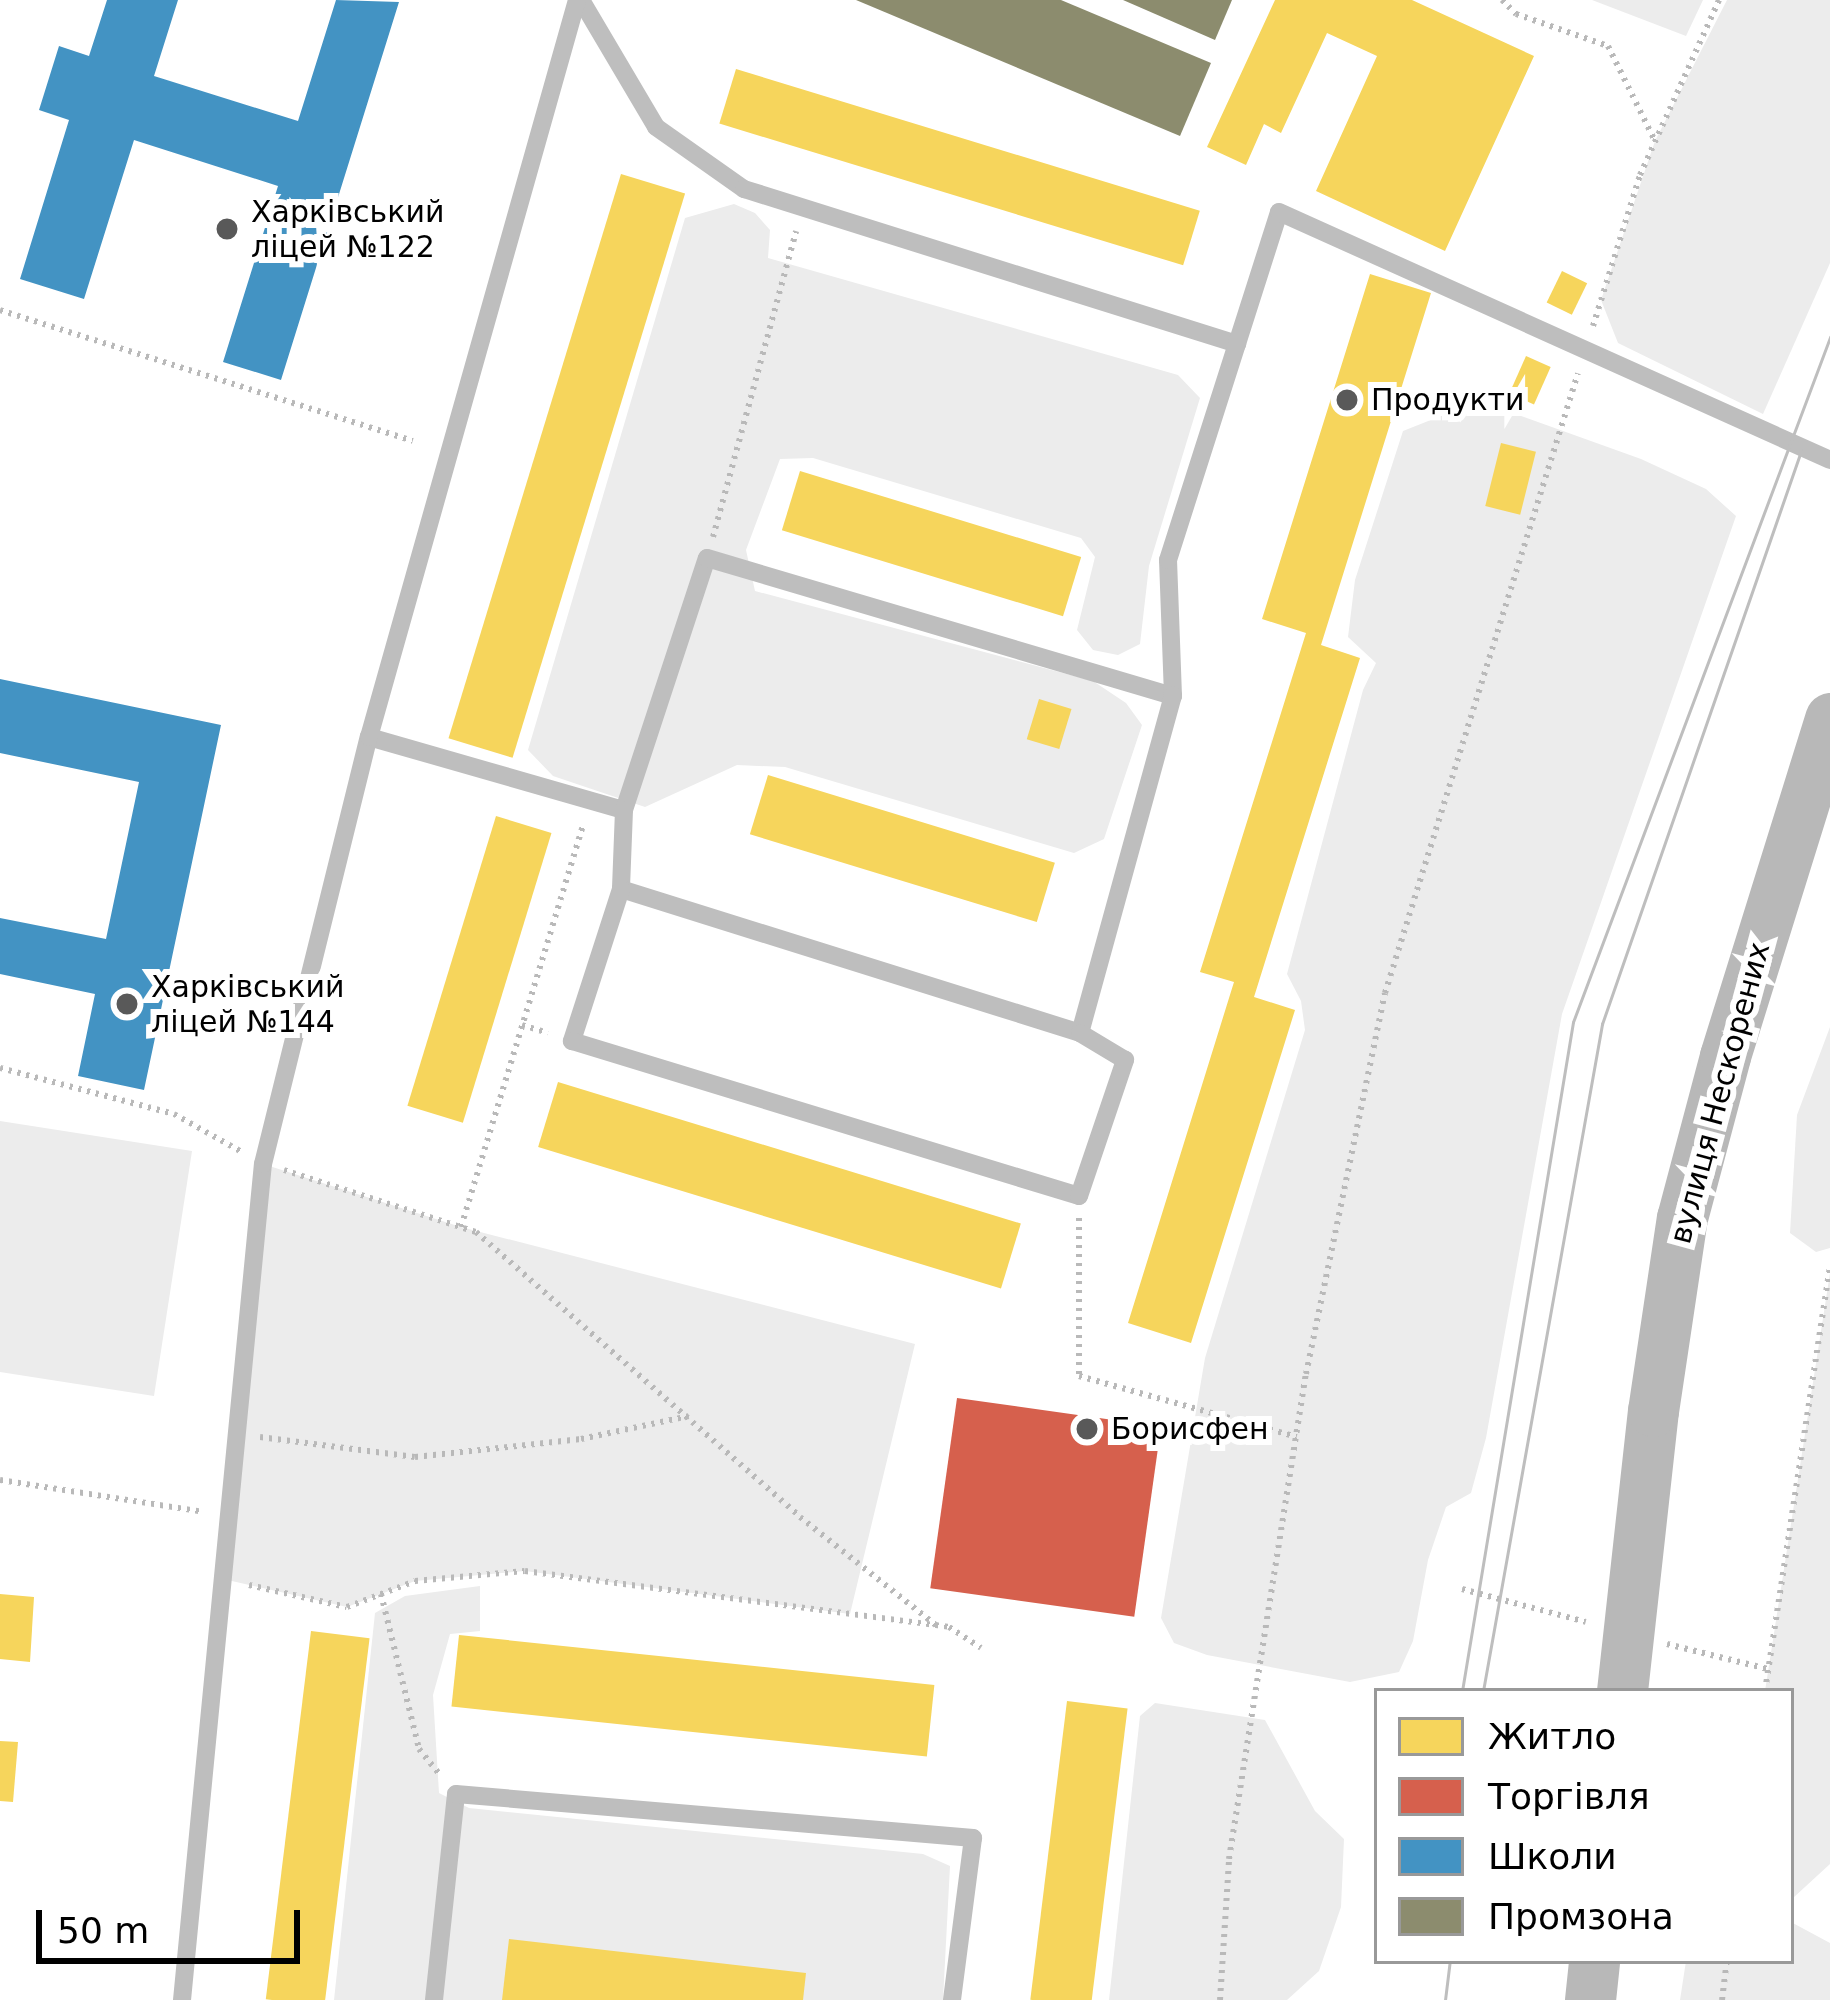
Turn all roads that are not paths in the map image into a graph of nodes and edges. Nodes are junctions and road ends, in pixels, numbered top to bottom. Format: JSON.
{"nodes":[{"id":1,"x":579,"y":0,"type":"edge"},
{"id":2,"x":1237,"y":344,"type":"junction"},
{"id":3,"x":1830,"y":460,"type":"edge"},
{"id":4,"x":1173,"y":696,"type":"junction"},
{"id":5,"x":1830,"y":718,"type":"edge"},
{"id":6,"x":369,"y":737,"type":"junction"},
{"id":7,"x":624,"y":811,"type":"junction"},
{"id":8,"x":621,"y":889,"type":"junction"},
{"id":9,"x":1080,"y":1033,"type":"junction"},
{"id":10,"x":1622,"y":1688,"type":"edge"},
{"id":11,"x":1594,"y":1964,"type":"edge"},
{"id":12,"x":182,"y":2000,"type":"edge"},
{"id":13,"x":434,"y":2000,"type":"edge"},
{"id":14,"x":952,"y":2000,"type":"edge"},
{"id":15,"x":1590,"y":2000,"type":"edge"}],
"edges":[{"from":1,"to":2,"type":"lane"},
{"from":1,"to":6,"type":"lane"},
{"from":2,"to":3,"type":"lane"},
{"from":2,"to":4,"type":"lane"},
{"from":4,"to":7,"type":"lane"},
{"from":4,"to":9,"type":"lane"},
{"from":5,"to":10,"type":"main road","name":"вулиця Нескорених"},
{"from":6,"to":7,"type":"lane"},
{"from":6,"to":12,"type":"lane"},
{"from":7,"to":8,"type":"lane"},
{"from":8,"to":9,"type":"lane"},
{"from":8,"to":9,"type":"lane"},
{"from":11,"to":15,"type":"main road"},
{"from":13,"to":14,"type":"lane"}]}
